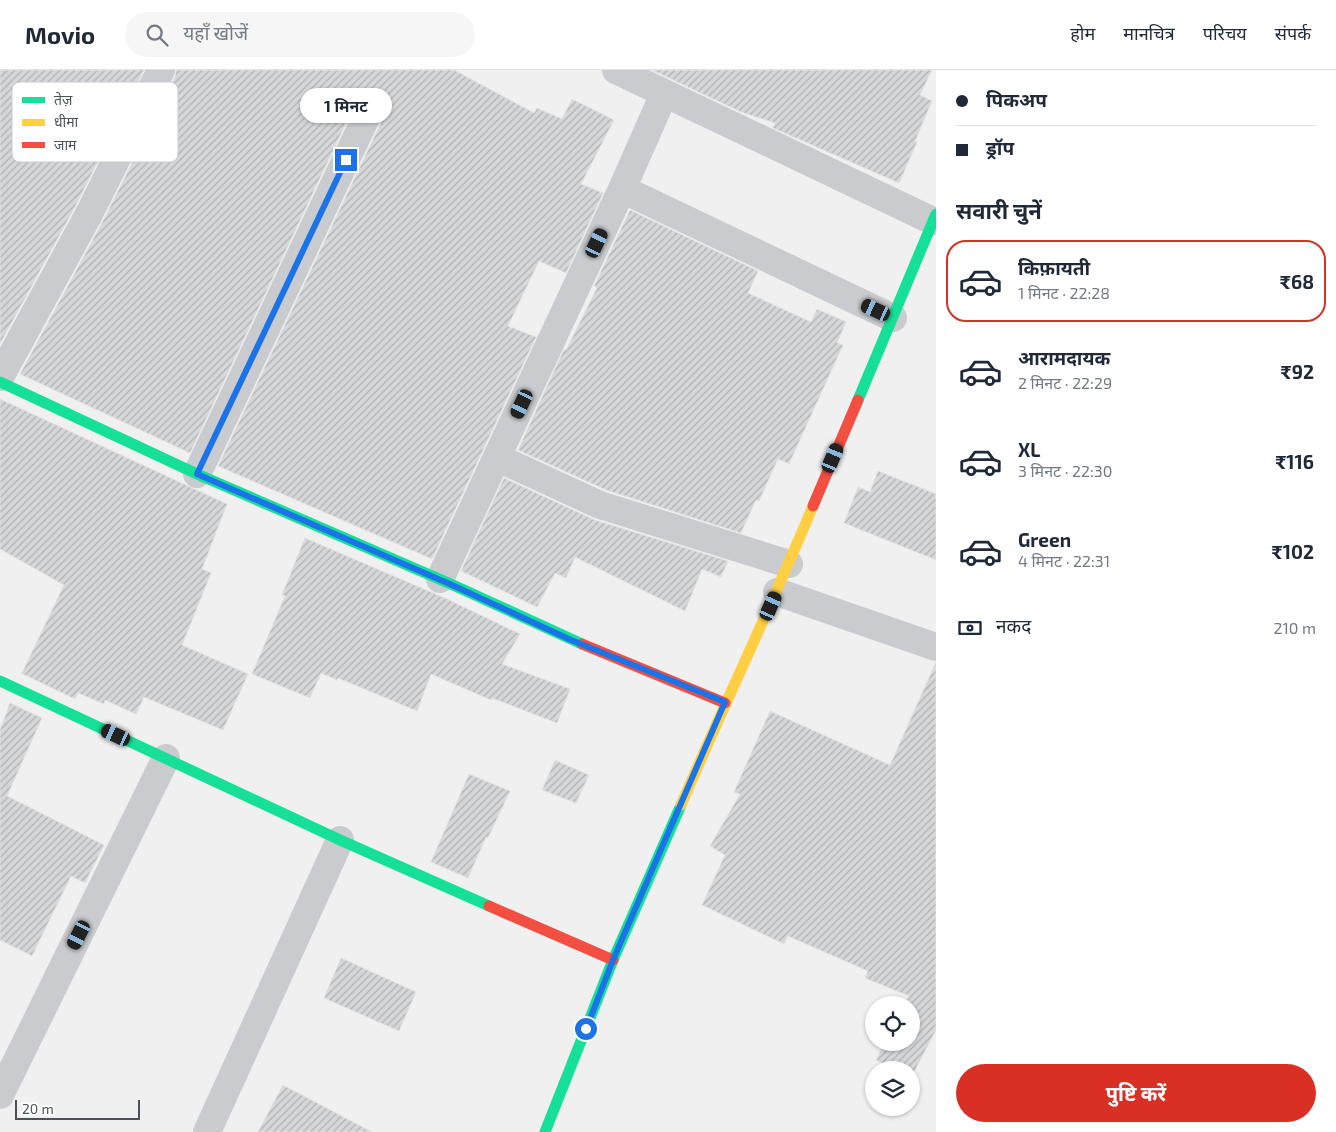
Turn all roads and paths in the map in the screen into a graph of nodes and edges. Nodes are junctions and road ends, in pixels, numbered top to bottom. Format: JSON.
{"nodes":[{"id":1,"x":161,"y":70,"type":"edge"},
{"id":2,"x":616,"y":70,"type":"edge"},
{"id":3,"x":155,"y":82,"type":"edge"},
{"id":4,"x":664,"y":94,"type":"junction"},
{"id":5,"x":371,"y":108,"type":"dead end"},
{"id":6,"x":115,"y":162,"type":"edge"},
{"id":7,"x":622,"y":189,"type":"junction"},
{"id":8,"x":935,"y":217,"type":"edge"},
{"id":9,"x":893,"y":318,"type":"junction"},
{"id":10,"x":0,"y":378,"type":"edge"},
{"id":11,"x":0,"y":382,"type":"edge"},
{"id":12,"x":498,"y":458,"type":"junction"},
{"id":13,"x":197,"y":474,"type":"junction"},
{"id":14,"x":789,"y":564,"type":"junction"},
{"id":15,"x":440,"y":579,"type":"junction"},
{"id":16,"x":778,"y":592,"type":"junction"},
{"id":17,"x":936,"y":647,"type":"edge"},
{"id":18,"x":0,"y":681,"type":"edge"},
{"id":19,"x":725,"y":702,"type":"junction"},
{"id":20,"x":166,"y":758,"type":"junction"},
{"id":21,"x":340,"y":840,"type":"junction"},
{"id":22,"x":613,"y":960,"type":"junction"},
{"id":23,"x":0,"y":1095,"type":"edge"},
{"id":24,"x":207,"y":1132,"type":"edge"},
{"id":25,"x":545,"y":1132,"type":"edge"}],
"edges":[{"from":1,"to":3,"type":"street"},
{"from":2,"to":4,"type":"street"},
{"from":4,"to":7,"type":"street"},
{"from":4,"to":8,"type":"street"},
{"from":5,"to":13,"type":"street"},
{"from":6,"to":10,"type":"street"},
{"from":7,"to":9,"type":"street"},
{"from":7,"to":12,"type":"street"},
{"from":8,"to":9,"type":"street"},
{"from":9,"to":14,"type":"street"},
{"from":11,"to":13,"type":"street"},
{"from":12,"to":14,"type":"street"},
{"from":12,"to":15,"type":"street"},
{"from":13,"to":15,"type":"street"},
{"from":14,"to":16,"type":"street"},
{"from":15,"to":19,"type":"street"},
{"from":16,"to":17,"type":"street"},
{"from":16,"to":19,"type":"street"},
{"from":18,"to":20,"type":"street"},
{"from":19,"to":22,"type":"street"},
{"from":20,"to":21,"type":"street"},
{"from":20,"to":23,"type":"street"},
{"from":21,"to":22,"type":"street"},
{"from":21,"to":24,"type":"street"},
{"from":22,"to":25,"type":"street"}]}
